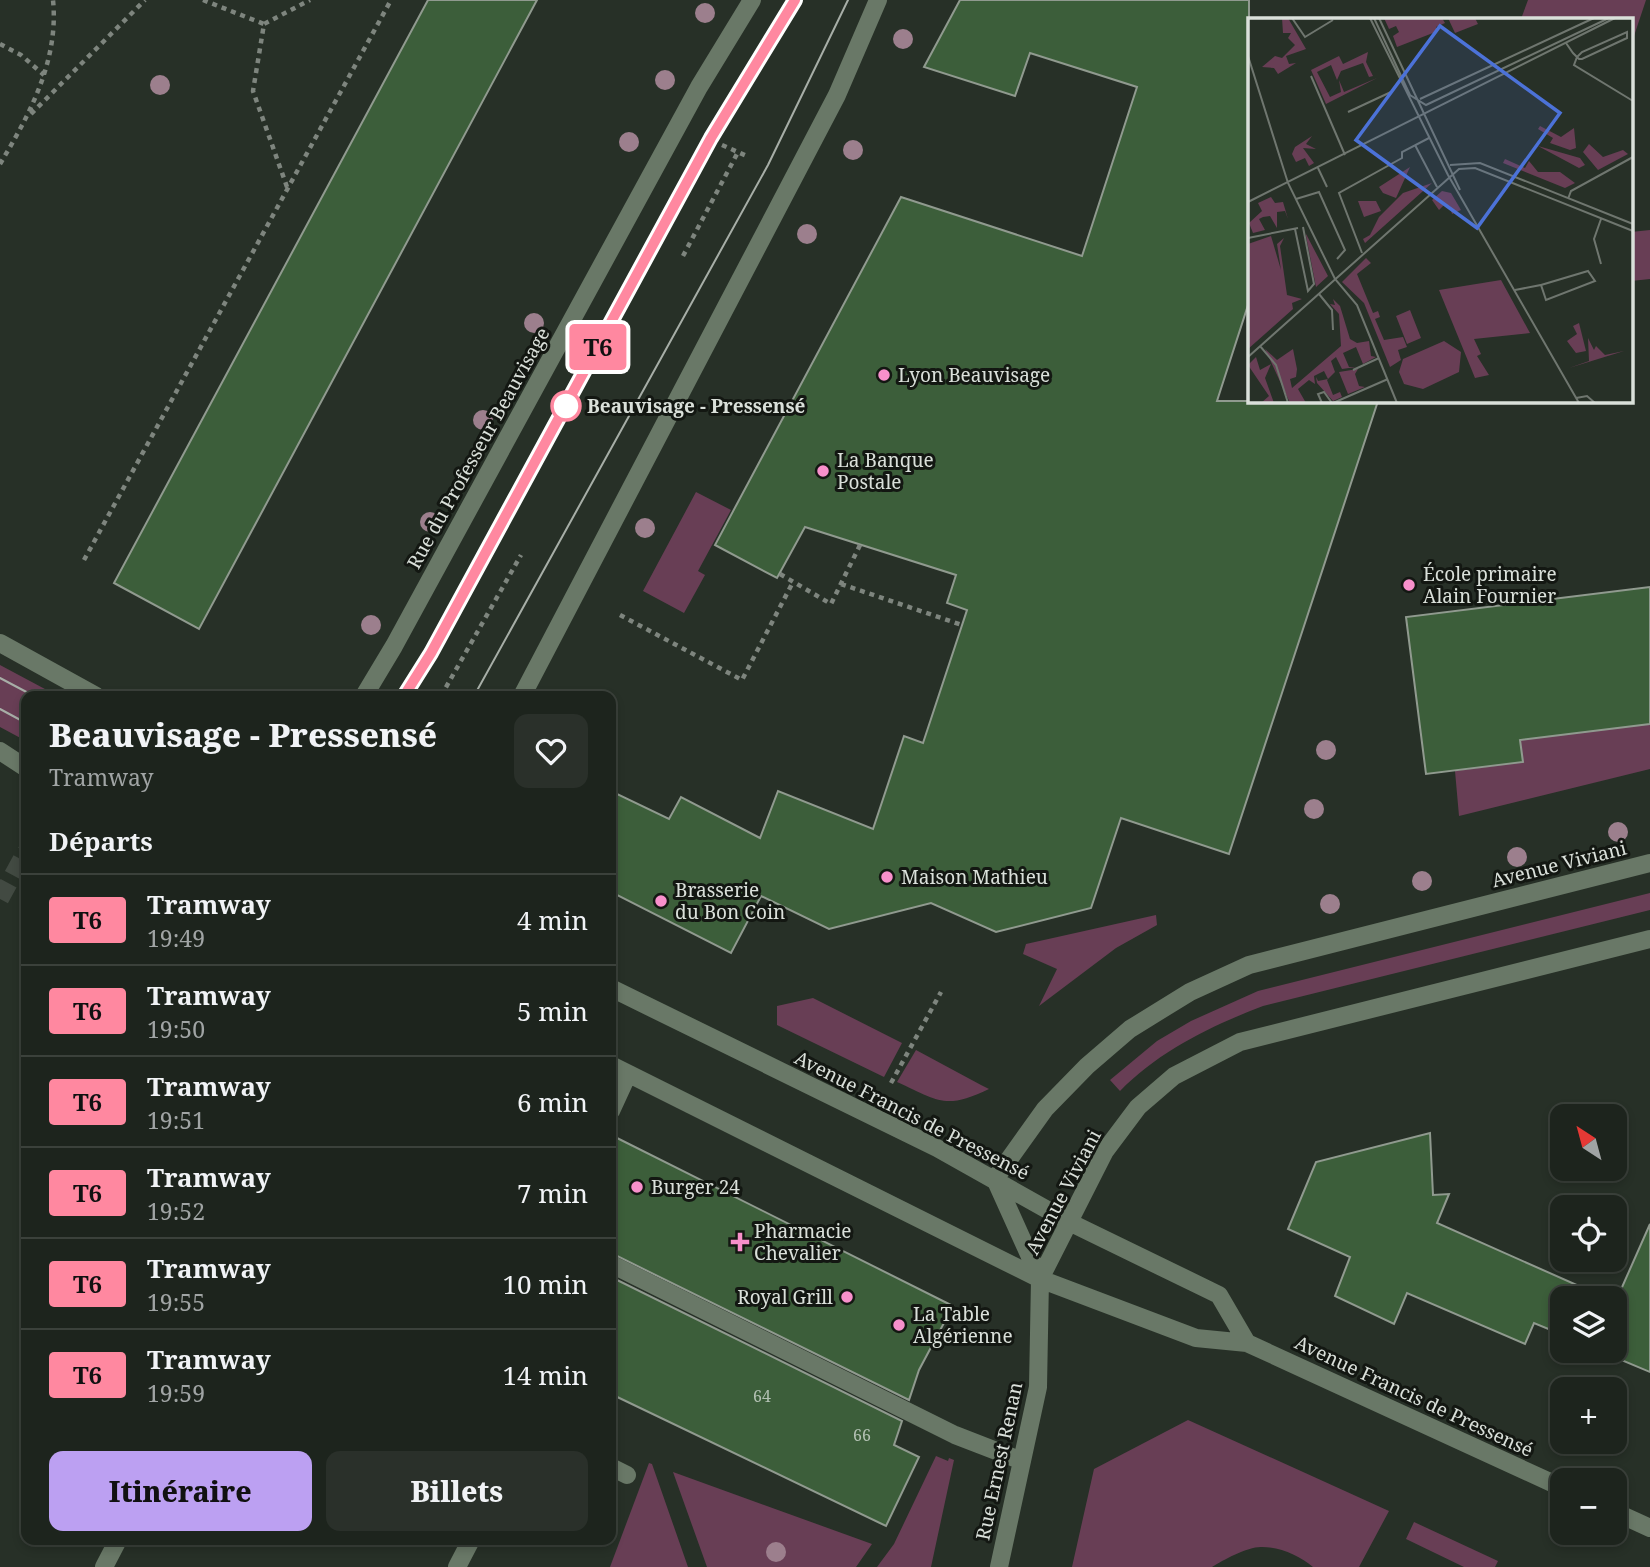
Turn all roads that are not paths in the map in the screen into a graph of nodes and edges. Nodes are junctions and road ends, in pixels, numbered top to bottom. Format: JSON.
{"nodes":[{"id":1,"x":752,"y":0,"type":"edge"},
{"id":2,"x":878,"y":0,"type":"edge"},
{"id":3,"x":0,"y":643,"type":"edge"},
{"id":4,"x":87,"y":691,"type":"edge"},
{"id":5,"x":367,"y":691,"type":"edge"},
{"id":6,"x":525,"y":691,"type":"edge"},
{"id":7,"x":0,"y":751,"type":"edge"},
{"id":8,"x":21,"y":765,"type":"edge"},
{"id":9,"x":1650,"y":863,"type":"edge"},
{"id":10,"x":1650,"y":939,"type":"edge"},
{"id":11,"x":616,"y":990,"type":"edge"},
{"id":12,"x":616,"y":1068,"type":"edge"},
{"id":13,"x":628,"y":1074,"type":"junction"},
{"id":14,"x":616,"y":1100,"type":"edge"},
{"id":15,"x":995,"y":1179,"type":"junction"},
{"id":16,"x":1069,"y":1222,"type":"junction"},
{"id":17,"x":616,"y":1266,"type":"edge"},
{"id":18,"x":1040,"y":1279,"type":"junction"},
{"id":19,"x":1247,"y":1343,"type":"junction"},
{"id":20,"x":1022,"y":1461,"type":"junction"},
{"id":21,"x":616,"y":1470,"type":"edge"},
{"id":22,"x":627,"y":1475,"type":"dead end"},
{"id":23,"x":1550,"y":1482,"type":"edge"},
{"id":24,"x":1627,"y":1517,"type":"edge"},
{"id":25,"x":1650,"y":1528,"type":"edge"},
{"id":26,"x":115,"y":1545,"type":"edge"},
{"id":27,"x":468,"y":1545,"type":"edge"},
{"id":28,"x":104,"y":1567,"type":"edge"},
{"id":29,"x":457,"y":1567,"type":"edge"},
{"id":30,"x":999,"y":1567,"type":"edge"}],
"edges":[{"from":1,"to":5,"type":"street","name":"Rue du Professeur Beauvisage"},
{"from":2,"to":6,"type":"street"},
{"from":3,"to":4,"type":"street"},
{"from":7,"to":8,"type":"street"},
{"from":9,"to":15,"type":"street","name":"Avenue Viviani"},
{"from":10,"to":16,"type":"street","name":"Avenue Viviani"},
{"from":11,"to":15,"type":"street","name":"Avenue Francis de Pressensé"},
{"from":12,"to":13,"type":"street","name":"Avenue Francis de Pressensé"},
{"from":13,"to":14,"type":"street"},
{"from":13,"to":18,"type":"street","name":"Avenue Francis de Pressensé"},
{"from":15,"to":16,"type":"street","name":"Avenue Francis de Pressensé"},
{"from":15,"to":18,"type":"street","name":"Avenue Viviani"},
{"from":16,"to":18,"type":"street","name":"Avenue Viviani"},
{"from":16,"to":19,"type":"street","name":"Avenue Francis de Pressensé"},
{"from":17,"to":20,"type":"street"},
{"from":18,"to":19,"type":"street","name":"Avenue Francis de Pressensé"},
{"from":18,"to":20,"type":"street","name":"Rue Ernest Renan"},
{"from":19,"to":23,"type":"street","name":"Avenue Francis de Pressensé"},
{"from":20,"to":30,"type":"street","name":"Rue Ernest Renan"},
{"from":21,"to":22,"type":"street"},
{"from":24,"to":25,"type":"street"},
{"from":26,"to":28,"type":"street"},
{"from":27,"to":29,"type":"street"}]}
